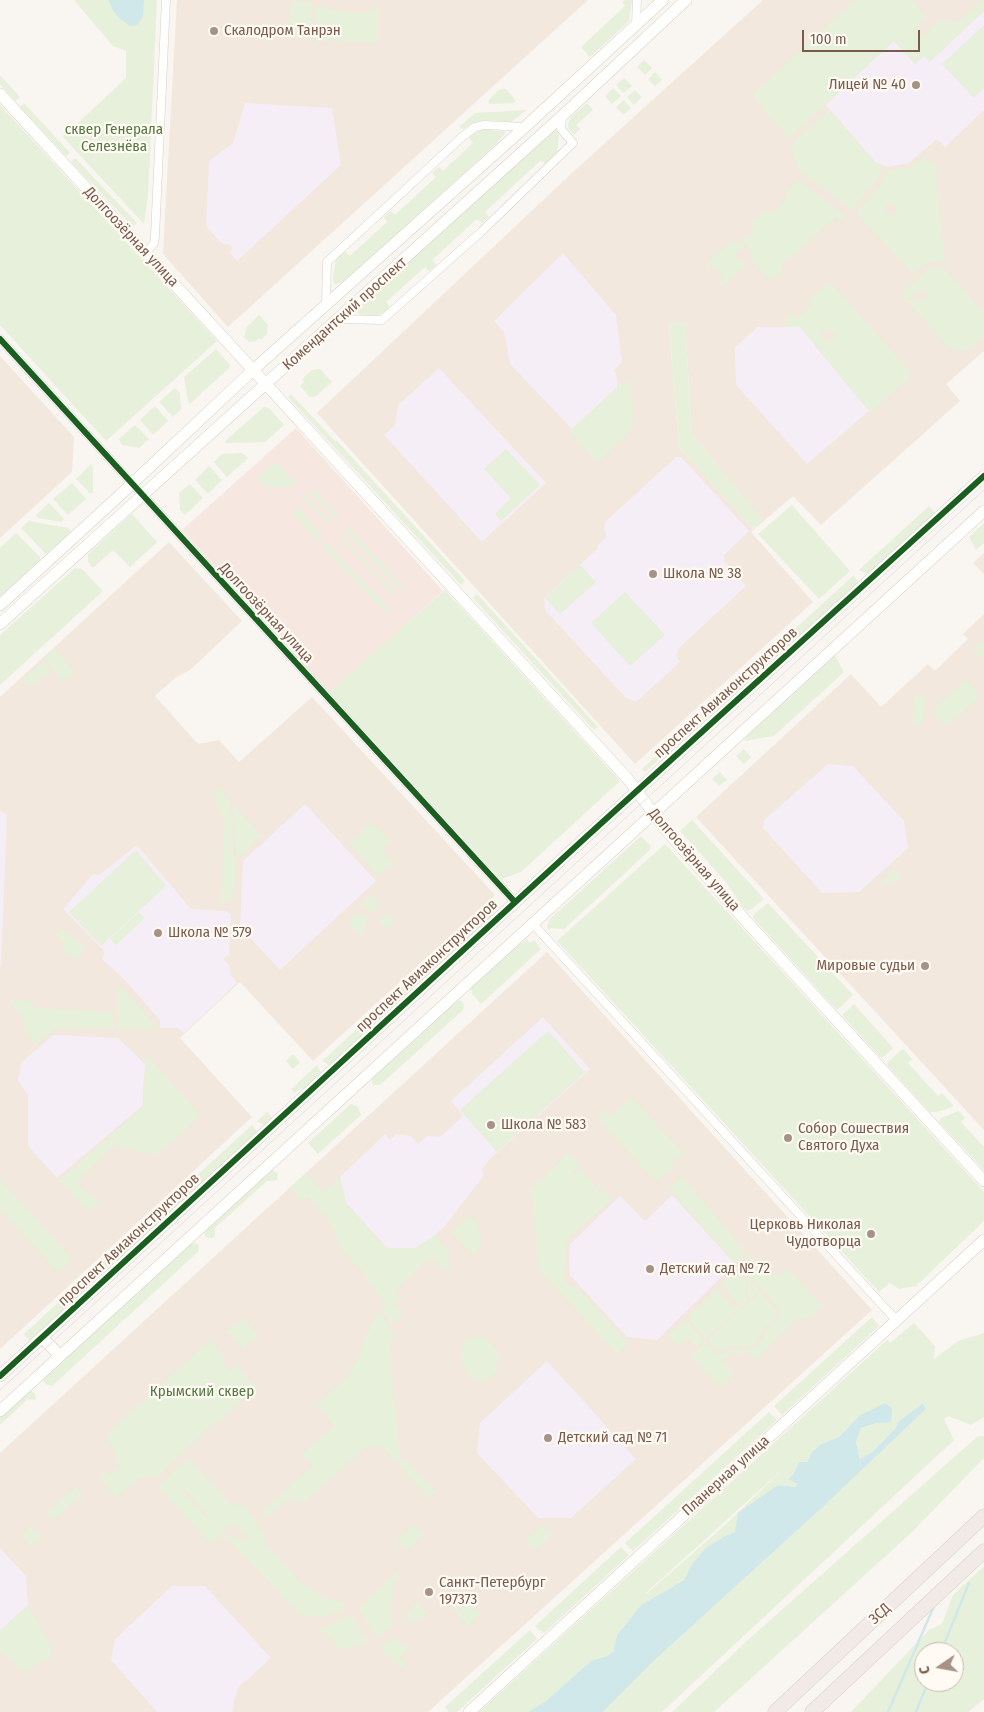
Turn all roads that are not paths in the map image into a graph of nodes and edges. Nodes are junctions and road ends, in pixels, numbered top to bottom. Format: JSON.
{"nodes":[{"id":1,"x":166,"y":0,"type":"edge"},
{"id":2,"x":637,"y":0,"type":"edge"},
{"id":3,"x":663,"y":0,"type":"edge"},
{"id":4,"x":686,"y":0,"type":"edge"},
{"id":5,"x":636,"y":25,"type":"junction"},
{"id":6,"x":0,"y":94,"type":"edge"},
{"id":7,"x":562,"y":116,"type":"junction"},
{"id":8,"x":525,"y":127,"type":"junction"},
{"id":9,"x":146,"y":253,"type":"junction"},
{"id":10,"x":326,"y":305,"type":"junction"},
{"id":11,"x":339,"y":319,"type":"junction"},
{"id":12,"x":0,"y":339,"type":"edge"},
{"id":13,"x":253,"y":370,"type":"junction"},
{"id":14,"x":266,"y":385,"type":"junction"},
{"id":15,"x":984,"y":476,"type":"edge"},
{"id":16,"x":132,"y":484,"type":"junction"},
{"id":17,"x":142,"y":496,"type":"junction"},
{"id":18,"x":984,"y":511,"type":"edge"},
{"id":19,"x":0,"y":605,"type":"edge"},
{"id":20,"x":0,"y":624,"type":"edge"},
{"id":21,"x":637,"y":791,"type":"junction"},
{"id":22,"x":653,"y":814,"type":"junction"},
{"id":23,"x":515,"y":902,"type":"junction"},
{"id":24,"x":533,"y":924,"type":"junction"},
{"id":25,"x":984,"y":1181,"type":"edge"},
{"id":26,"x":984,"y":1240,"type":"edge"},
{"id":27,"x":896,"y":1320,"type":"junction"},
{"id":28,"x":42,"y":1337,"type":"junction"},
{"id":29,"x":60,"y":1356,"type":"junction"},
{"id":30,"x":0,"y":1376,"type":"edge"},
{"id":31,"x":0,"y":1410,"type":"edge"},
{"id":32,"x":984,"y":1516,"type":"edge"},
{"id":33,"x":984,"y":1550,"type":"edge"},
{"id":34,"x":469,"y":1712,"type":"edge"},
{"id":35,"x":775,"y":1712,"type":"edge"},
{"id":36,"x":812,"y":1712,"type":"edge"}],
"edges":[{"from":1,"to":9,"type":"street"},
{"from":2,"to":5,"type":"street"},
{"from":3,"to":5,"type":"street","name":"Комендантский проспект"},
{"from":4,"to":7,"type":"street","name":"Комендантский проспект"},
{"from":5,"to":8,"type":"street","name":"Комендантский проспект"},
{"from":6,"to":9,"type":"street","name":"Долгоозёрная улица"},
{"from":7,"to":11,"type":"street","name":"Комендантский проспект"},
{"from":7,"to":11,"type":"street"},
{"from":8,"to":10,"type":"street","name":"Комендантский проспект"},
{"from":8,"to":10,"type":"street"},
{"from":9,"to":13,"type":"street","name":"Долгоозёрная улица"},
{"from":10,"to":13,"type":"street","name":"Комендантский проспект"},
{"from":11,"to":14,"type":"street","name":"Комендантский проспект"},
{"from":12,"to":16,"type":"street","name":"Долгоозёрная улица"},
{"from":13,"to":14,"type":"street","name":"Долгоозёрная улица"},
{"from":13,"to":16,"type":"street","name":"Комендантский проспект"},
{"from":14,"to":17,"type":"street","name":"Комендантский проспект"},
{"from":14,"to":21,"type":"street","name":"Долгоозёрная улица"},
{"from":15,"to":21,"type":"street","name":"проспект Авиаконструкторов"},
{"from":16,"to":17,"type":"street","name":"Долгоозёрная улица"},
{"from":16,"to":19,"type":"street","name":"Комендантский проспект"},
{"from":17,"to":20,"type":"street","name":"Комендантский проспект"},
{"from":17,"to":23,"type":"street","name":"Долгоозёрная улица"},
{"from":18,"to":22,"type":"street"},
{"from":21,"to":22,"type":"street","name":"Долгоозёрная улица"},
{"from":21,"to":23,"type":"street","name":"проспект Авиаконструкторов"},
{"from":22,"to":24,"type":"street"},
{"from":22,"to":25,"type":"street","name":"Долгоозёрная улица"},
{"from":23,"to":28,"type":"street","name":"проспект Авиаконструкторов"},
{"from":24,"to":27,"type":"street"},
{"from":24,"to":29,"type":"street"},
{"from":26,"to":27,"type":"street","name":"Планерная улица"},
{"from":27,"to":34,"type":"street","name":"Планерная улица"},
{"from":28,"to":29,"type":"street"},
{"from":28,"to":30,"type":"street","name":"проспект Авиаконструкторов"},
{"from":29,"to":31,"type":"street"},
{"from":32,"to":35,"type":"highway","name":"ЗСД"},
{"from":33,"to":36,"type":"highway","name":"ЗСД"}]}
